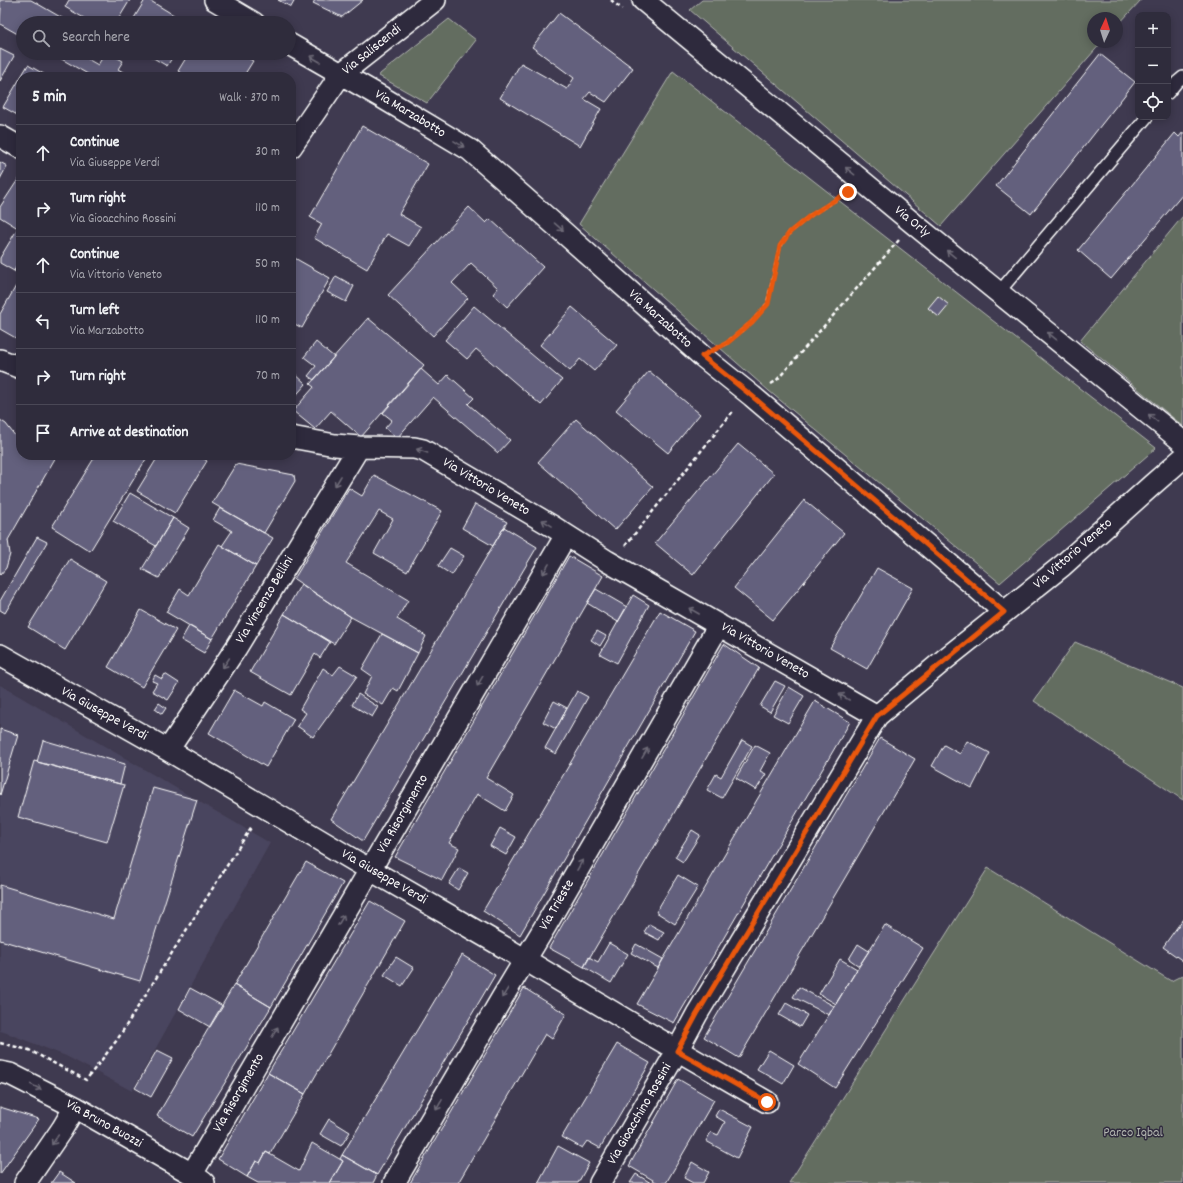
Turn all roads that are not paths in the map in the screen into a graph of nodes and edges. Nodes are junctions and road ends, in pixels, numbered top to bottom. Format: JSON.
{"nodes":[{"id":1,"x":215,"y":0,"type":"edge"},
{"id":2,"x":435,"y":0,"type":"edge"},
{"id":3,"x":643,"y":0,"type":"edge"},
{"id":4,"x":242,"y":16,"type":"edge"},
{"id":5,"x":296,"y":48,"type":"edge"},
{"id":6,"x":341,"y":74,"type":"junction"},
{"id":7,"x":1183,"y":77,"type":"edge"},
{"id":8,"x":1171,"y":89,"type":"edge"},
{"id":9,"x":1144,"y":120,"type":"edge"},
{"id":10,"x":0,"y":136,"type":"edge"},
{"id":11,"x":296,"y":140,"type":"edge"},
{"id":12,"x":16,"y":145,"type":"edge"},
{"id":13,"x":999,"y":292,"type":"junction"},
{"id":14,"x":0,"y":360,"type":"edge"},
{"id":15,"x":16,"y":366,"type":"edge"},
{"id":16,"x":296,"y":438,"type":"edge"},
{"id":17,"x":1183,"y":442,"type":"edge"},
{"id":18,"x":358,"y":447,"type":"junction"},
{"id":19,"x":1183,"y":458,"type":"edge"},
{"id":20,"x":566,"y":535,"type":"junction"},
{"id":21,"x":1004,"y":612,"type":"junction"},
{"id":22,"x":719,"y":625,"type":"junction"},
{"id":23,"x":0,"y":655,"type":"edge"},
{"id":24,"x":877,"y":716,"type":"junction"},
{"id":25,"x":168,"y":750,"type":"junction"},
{"id":26,"x":371,"y":870,"type":"junction"},
{"id":27,"x":525,"y":960,"type":"junction"},
{"id":28,"x":677,"y":1051,"type":"junction"},
{"id":29,"x":0,"y":1072,"type":"edge"},
{"id":30,"x":767,"y":1102,"type":"dead end"},
{"id":31,"x":75,"y":1107,"type":"junction"},
{"id":32,"x":198,"y":1179,"type":"edge"},
{"id":33,"x":25,"y":1183,"type":"edge"},
{"id":34,"x":394,"y":1183,"type":"edge"},
{"id":35,"x":600,"y":1183,"type":"edge"}],
"edges":[{"from":1,"to":4,"type":"street"},
{"from":2,"to":6,"type":"street","name":"Via Saliscendi"},
{"from":13,"to":3,"type":"street","name":"Via Orly","one_way":true},
{"from":6,"to":5,"type":"street","name":"Via Marzabotto","one_way":true},
{"from":6,"to":11,"type":"street","name":"Via Saliscendi"},
{"from":6,"to":21,"type":"street","name":"Via Marzabotto","one_way":true},
{"from":7,"to":8,"type":"lane"},
{"from":9,"to":13,"type":"lane"},
{"from":10,"to":12,"type":"street"},
{"from":17,"to":13,"type":"street","name":"Via Orly","one_way":true},
{"from":14,"to":15,"type":"street"},
{"from":16,"to":18,"type":"street","name":"Via Vittorio Veneto"},
{"from":20,"to":18,"type":"street","name":"Via Vittorio Veneto","one_way":true},
{"from":18,"to":25,"type":"street","name":"Via Vincenzo Bellini","one_way":true},
{"from":19,"to":21,"type":"street","name":"Via Vittorio Veneto"},
{"from":22,"to":20,"type":"street","name":"Via Vittorio Veneto","one_way":true},
{"from":20,"to":26,"type":"street","name":"Via Risorgimento","one_way":true},
{"from":21,"to":24,"type":"street","name":"Via Vittorio Veneto"},
{"from":24,"to":22,"type":"street","name":"Via Vittorio Veneto","one_way":true},
{"from":27,"to":22,"type":"street","name":"Via Trieste","one_way":true},
{"from":23,"to":25,"type":"street","name":"Via Giuseppe Verdi"},
{"from":24,"to":28,"type":"street","name":"Via Gioacchino Rossini"},
{"from":25,"to":26,"type":"street","name":"Via Giuseppe Verdi"},
{"from":26,"to":27,"type":"street","name":"Via Giuseppe Verdi"},
{"from":32,"to":26,"type":"street","name":"Via Risorgimento","one_way":true},
{"from":27,"to":28,"type":"street","name":"Via Giuseppe Verdi"},
{"from":27,"to":34,"type":"street","name":"Via Trieste","one_way":true},
{"from":28,"to":30,"type":"street","name":"Via Giuseppe Verdi"},
{"from":28,"to":35,"type":"street","name":"Via Gioacchino Rossini"},
{"from":29,"to":31,"type":"street","name":"Via Bruno Buozzi","one_way":true},
{"from":31,"to":32,"type":"street","name":"Via Bruno Buozzi"},
{"from":31,"to":33,"type":"street","one_way":true}]}
